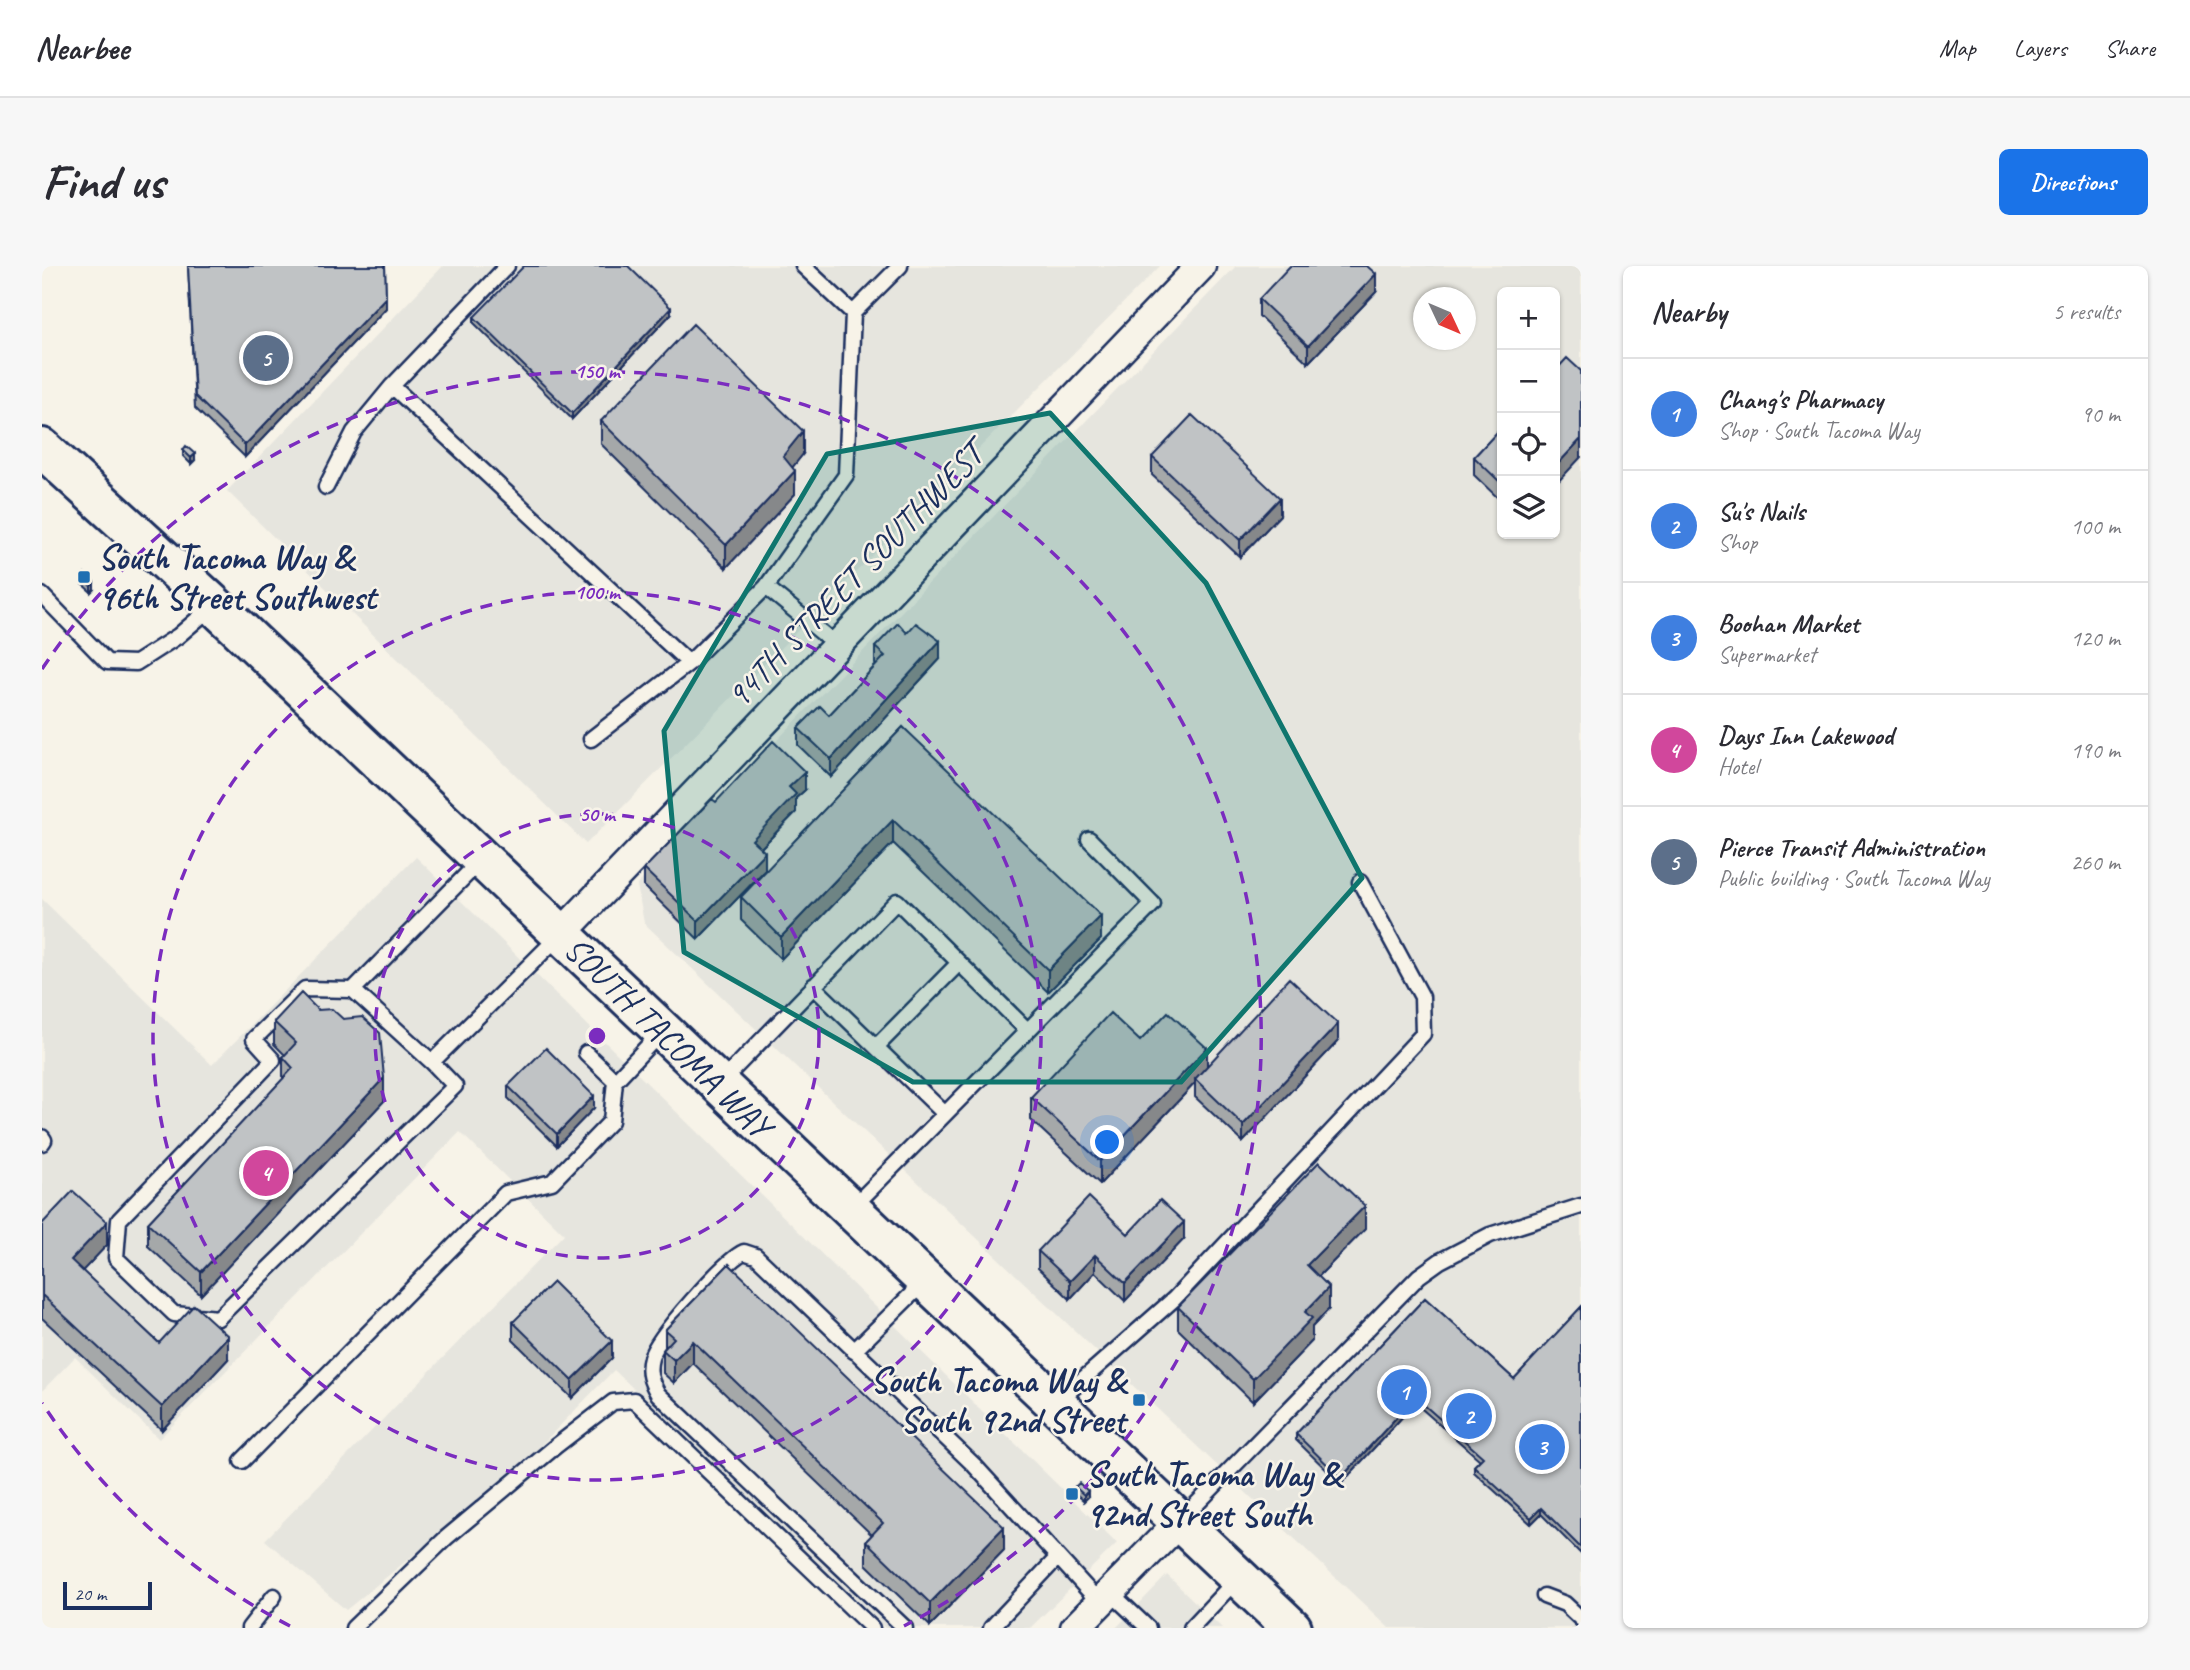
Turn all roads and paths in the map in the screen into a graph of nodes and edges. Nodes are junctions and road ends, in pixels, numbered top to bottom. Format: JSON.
{"nodes":[{"id":1,"x":507,"y":266,"type":"edge"},
{"id":2,"x":803,"y":266,"type":"edge"},
{"id":3,"x":900,"y":266,"type":"edge"},
{"id":4,"x":1201,"y":266,"type":"edge"},
{"id":5,"x":853,"y":313,"type":"junction"},
{"id":6,"x":392,"y":386,"type":"junction"},
{"id":7,"x":42,"y":448,"type":"edge"},
{"id":8,"x":326,"y":487,"type":"dead end"},
{"id":9,"x":766,"y":587,"type":"junction"},
{"id":10,"x":42,"y":595,"type":"edge"},
{"id":11,"x":214,"y":605,"type":"junction"},
{"id":12,"x":838,"y":646,"type":"junction"},
{"id":13,"x":689,"y":663,"type":"junction"},
{"id":14,"x":591,"y":739,"type":"dead end"},
{"id":15,"x":1088,"y":839,"type":"dead end"},
{"id":16,"x":482,"y":859,"type":"junction"},
{"id":17,"x":1360,"y":882,"type":"dead end"},
{"id":18,"x":561,"y":934,"type":"junction"},
{"id":19,"x":959,"y":963,"type":"junction"},
{"id":20,"x":813,"y":986,"type":"junction"},
{"id":21,"x":353,"y":990,"type":"junction"},
{"id":22,"x":1027,"y":1030,"type":"junction"},
{"id":23,"x":661,"y":1032,"type":"junction"},
{"id":24,"x":876,"y":1046,"type":"junction"},
{"id":25,"x":586,"y":1053,"type":"dead end"},
{"id":26,"x":432,"y":1062,"type":"junction"},
{"id":27,"x":615,"y":1081,"type":"junction"},
{"id":28,"x":718,"y":1085,"type":"junction"},
{"id":29,"x":944,"y":1113,"type":"junction"},
{"id":30,"x":42,"y":1137,"type":"edge"},
{"id":31,"x":42,"y":1143,"type":"edge"},
{"id":32,"x":1581,"y":1206,"type":"edge"},
{"id":33,"x":850,"y":1210,"type":"junction"},
{"id":34,"x":925,"y":1282,"type":"junction"},
{"id":35,"x":854,"y":1351,"type":"junction"},
{"id":36,"x":1056,"y":1403,"type":"junction"},
{"id":37,"x":242,"y":1461,"type":"dead end"},
{"id":38,"x":1180,"y":1521,"type":"junction"},
{"id":39,"x":1058,"y":1557,"type":"junction"},
{"id":40,"x":1238,"y":1578,"type":"junction"},
{"id":41,"x":274,"y":1596,"type":"dead end"},
{"id":42,"x":1544,"y":1596,"type":"dead end"},
{"id":43,"x":1105,"y":1598,"type":"junction"},
{"id":44,"x":1581,"y":1619,"type":"edge"},
{"id":45,"x":249,"y":1628,"type":"edge"},
{"id":46,"x":353,"y":1628,"type":"edge"},
{"id":47,"x":873,"y":1628,"type":"edge"},
{"id":48,"x":905,"y":1628,"type":"edge"},
{"id":49,"x":991,"y":1628,"type":"edge"},
{"id":50,"x":1075,"y":1628,"type":"edge"},
{"id":51,"x":1148,"y":1628,"type":"edge"},
{"id":52,"x":1192,"y":1628,"type":"edge"},
{"id":53,"x":1292,"y":1628,"type":"edge"}],
"edges":[{"from":1,"to":6,"type":"lane"},
{"from":2,"to":5,"type":"lane"},
{"from":3,"to":5,"type":"lane"},
{"from":4,"to":12,"type":"street","name":"94TH STREET SOUTHWEST"},
{"from":5,"to":9,"type":"lane"},
{"from":6,"to":8,"type":"lane"},
{"from":6,"to":13,"type":"lane"},
{"from":7,"to":11,"type":"main road","name":"SOUTH TACOMA WAY"},
{"from":9,"to":12,"type":"lane"},
{"from":9,"to":13,"type":"lane"},
{"from":10,"to":11,"type":"lane"},
{"from":11,"to":16,"type":"main road","name":"SOUTH TACOMA WAY"},
{"from":12,"to":18,"type":"street","name":"94TH STREET SOUTHWEST"},
{"from":13,"to":14,"type":"lane"},
{"from":15,"to":22,"type":"lane"},
{"from":16,"to":18,"type":"main road","name":"SOUTH TACOMA WAY"},
{"from":16,"to":21,"type":"lane"},
{"from":17,"to":36,"type":"lane"},
{"from":18,"to":23,"type":"main road","name":"SOUTH TACOMA WAY"},
{"from":18,"to":26,"type":"lane"},
{"from":19,"to":20,"type":"lane"},
{"from":19,"to":22,"type":"lane"},
{"from":19,"to":24,"type":"lane"},
{"from":20,"to":24,"type":"lane"},
{"from":20,"to":28,"type":"lane"},
{"from":21,"to":26,"type":"lane"},
{"from":21,"to":26,"type":"lane"},
{"from":22,"to":29,"type":"lane"},
{"from":23,"to":27,"type":"lane"},
{"from":23,"to":28,"type":"main road","name":"SOUTH TACOMA WAY"},
{"from":24,"to":29,"type":"lane"},
{"from":25,"to":27,"type":"lane"},
{"from":27,"to":37,"type":"lane"},
{"from":28,"to":33,"type":"main road","name":"SOUTH TACOMA WAY"},
{"from":29,"to":33,"type":"lane"},
{"from":30,"to":31,"type":"lane"},
{"from":32,"to":38,"type":"lane"},
{"from":33,"to":34,"type":"main road","name":"SOUTH TACOMA WAY"},
{"from":34,"to":35,"type":"lane"},
{"from":34,"to":36,"type":"main road","name":"SOUTH TACOMA WAY"},
{"from":35,"to":39,"type":"lane"},
{"from":35,"to":48,"type":"lane"},
{"from":36,"to":38,"type":"main road","name":"SOUTH TACOMA WAY"},
{"from":38,"to":40,"type":"main road","name":"SOUTH TACOMA WAY"},
{"from":38,"to":43,"type":"street"},
{"from":39,"to":43,"type":"lane"},
{"from":39,"to":49,"type":"lane"},
{"from":40,"to":52,"type":"lane"},
{"from":40,"to":53,"type":"main road","name":"SOUTH TACOMA WAY"},
{"from":41,"to":45,"type":"lane"},
{"from":42,"to":44,"type":"lane"},
{"from":43,"to":50,"type":"street"},
{"from":43,"to":51,"type":"lane"},
{"from":46,"to":47,"type":"lane"}]}
